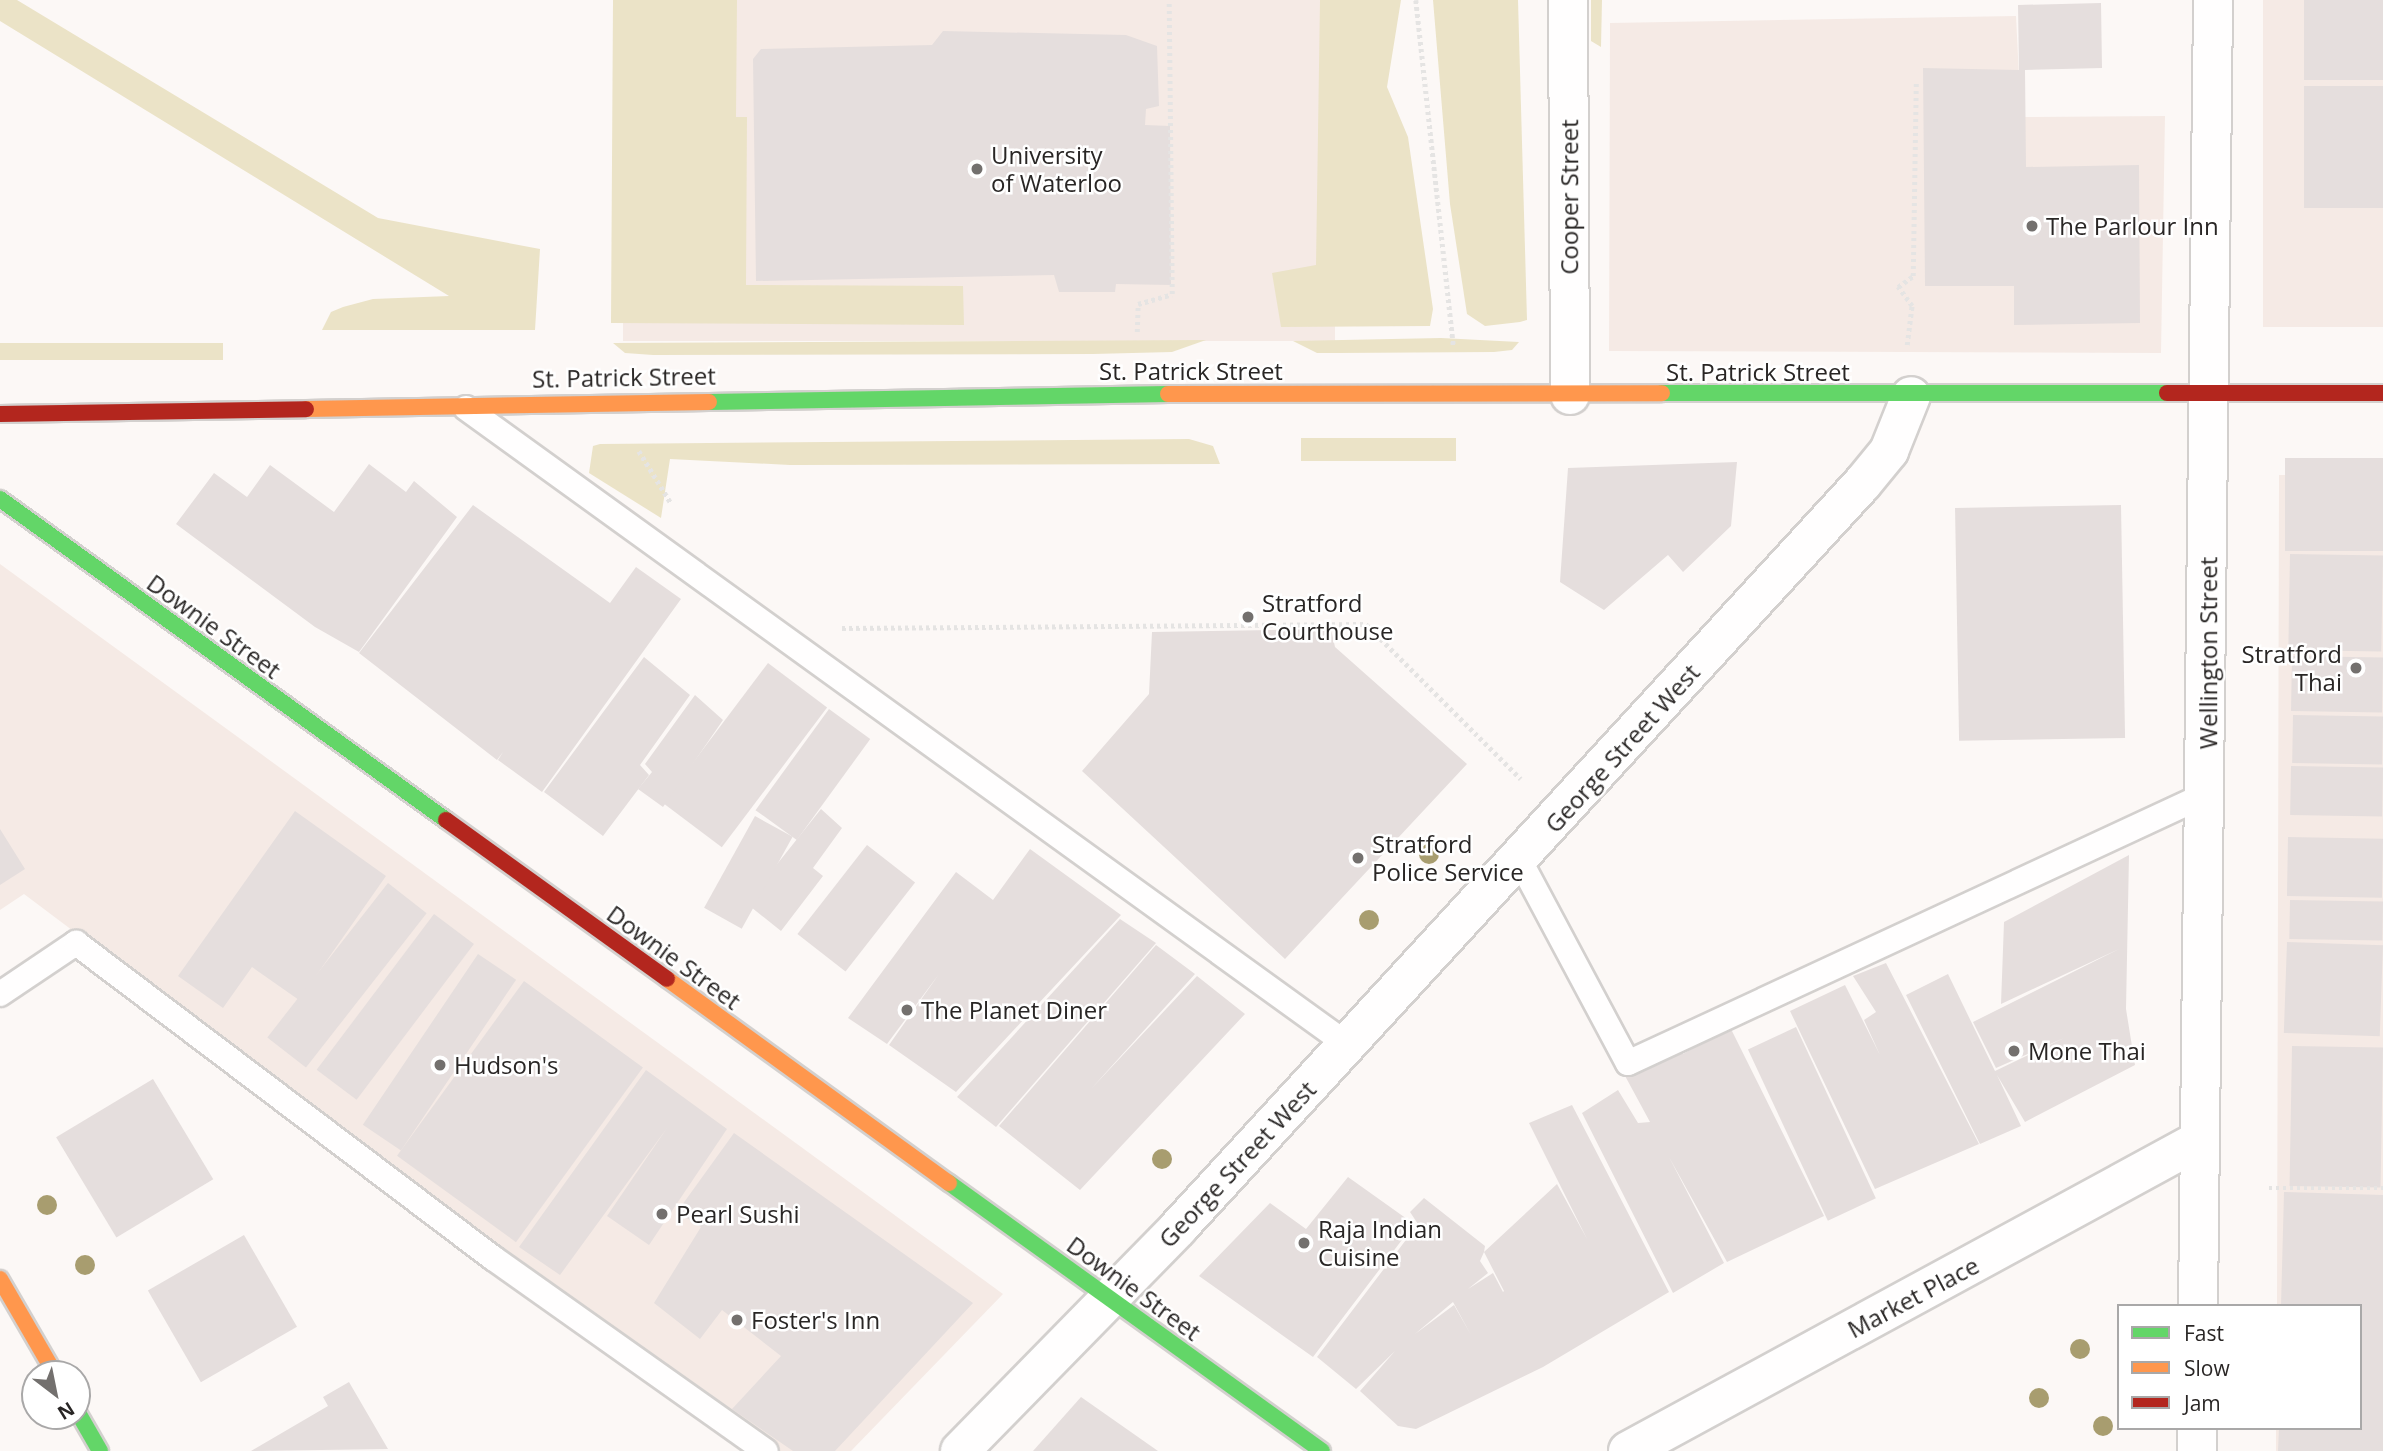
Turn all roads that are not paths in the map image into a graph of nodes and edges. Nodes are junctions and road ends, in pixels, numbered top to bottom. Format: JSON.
{"nodes":[{"id":1,"x":1568,"y":0,"type":"edge"},
{"id":2,"x":2213,"y":0,"type":"edge"},
{"id":3,"x":2383,"y":393,"type":"edge"},
{"id":4,"x":1570,"y":394,"type":"junction"},
{"id":5,"x":1911,"y":396,"type":"junction"},
{"id":6,"x":2209,"y":396,"type":"junction"},
{"id":7,"x":457,"y":402,"type":"junction"},
{"id":8,"x":0,"y":414,"type":"edge"},
{"id":9,"x":0,"y":499,"type":"edge"},
{"id":10,"x":2207,"y":794,"type":"junction"},
{"id":11,"x":1520,"y":861,"type":"junction"},
{"id":12,"x":0,"y":994,"type":"edge"},
{"id":13,"x":1348,"y":1045,"type":"junction"},
{"id":14,"x":2198,"y":1141,"type":"junction"},
{"id":15,"x":0,"y":1279,"type":"edge"},
{"id":16,"x":1107,"y":1297,"type":"junction"},
{"id":17,"x":2197,"y":1304,"type":"edge"},
{"id":18,"x":47,"y":1360,"type":"edge"},
{"id":19,"x":88,"y":1430,"type":"edge"},
{"id":20,"x":2197,"y":1430,"type":"edge"},
{"id":21,"x":100,"y":1451,"type":"edge"},
{"id":22,"x":765,"y":1451,"type":"edge"},
{"id":23,"x":960,"y":1451,"type":"edge"},
{"id":24,"x":1322,"y":1451,"type":"edge"},
{"id":25,"x":1628,"y":1451,"type":"edge"},
{"id":26,"x":2197,"y":1451,"type":"edge"}],
"edges":[{"from":1,"to":4,"type":"street","name":"Cooper Street"},
{"from":2,"to":6,"type":"street","name":"Wellington Street"},
{"from":3,"to":6,"type":"street","name":"St. Patrick Street"},
{"from":4,"to":5,"type":"street","name":"St. Patrick Street"},
{"from":4,"to":7,"type":"street","name":"St. Patrick Street"},
{"from":5,"to":6,"type":"street","name":"St. Patrick Street"},
{"from":5,"to":11,"type":"street","name":"George Street West"},
{"from":6,"to":10,"type":"street","name":"Wellington Street"},
{"from":7,"to":8,"type":"street","name":"St. Patrick Street"},
{"from":7,"to":13,"type":"lane"},
{"from":9,"to":16,"type":"street","name":"Downie Street"},
{"from":10,"to":11,"type":"lane"},
{"from":10,"to":14,"type":"street","name":"Wellington Street"},
{"from":11,"to":13,"type":"street","name":"George Street West"},
{"from":12,"to":22,"type":"lane"},
{"from":13,"to":16,"type":"street","name":"George Street West"},
{"from":14,"to":17,"type":"street","name":"Wellington Street"},
{"from":14,"to":25,"type":"street","name":"Market Place"},
{"from":15,"to":18,"type":"street"},
{"from":16,"to":23,"type":"street","name":"George Street West"},
{"from":16,"to":24,"type":"street","name":"Downie Street"},
{"from":19,"to":21,"type":"street"},
{"from":20,"to":26,"type":"street"}]}
